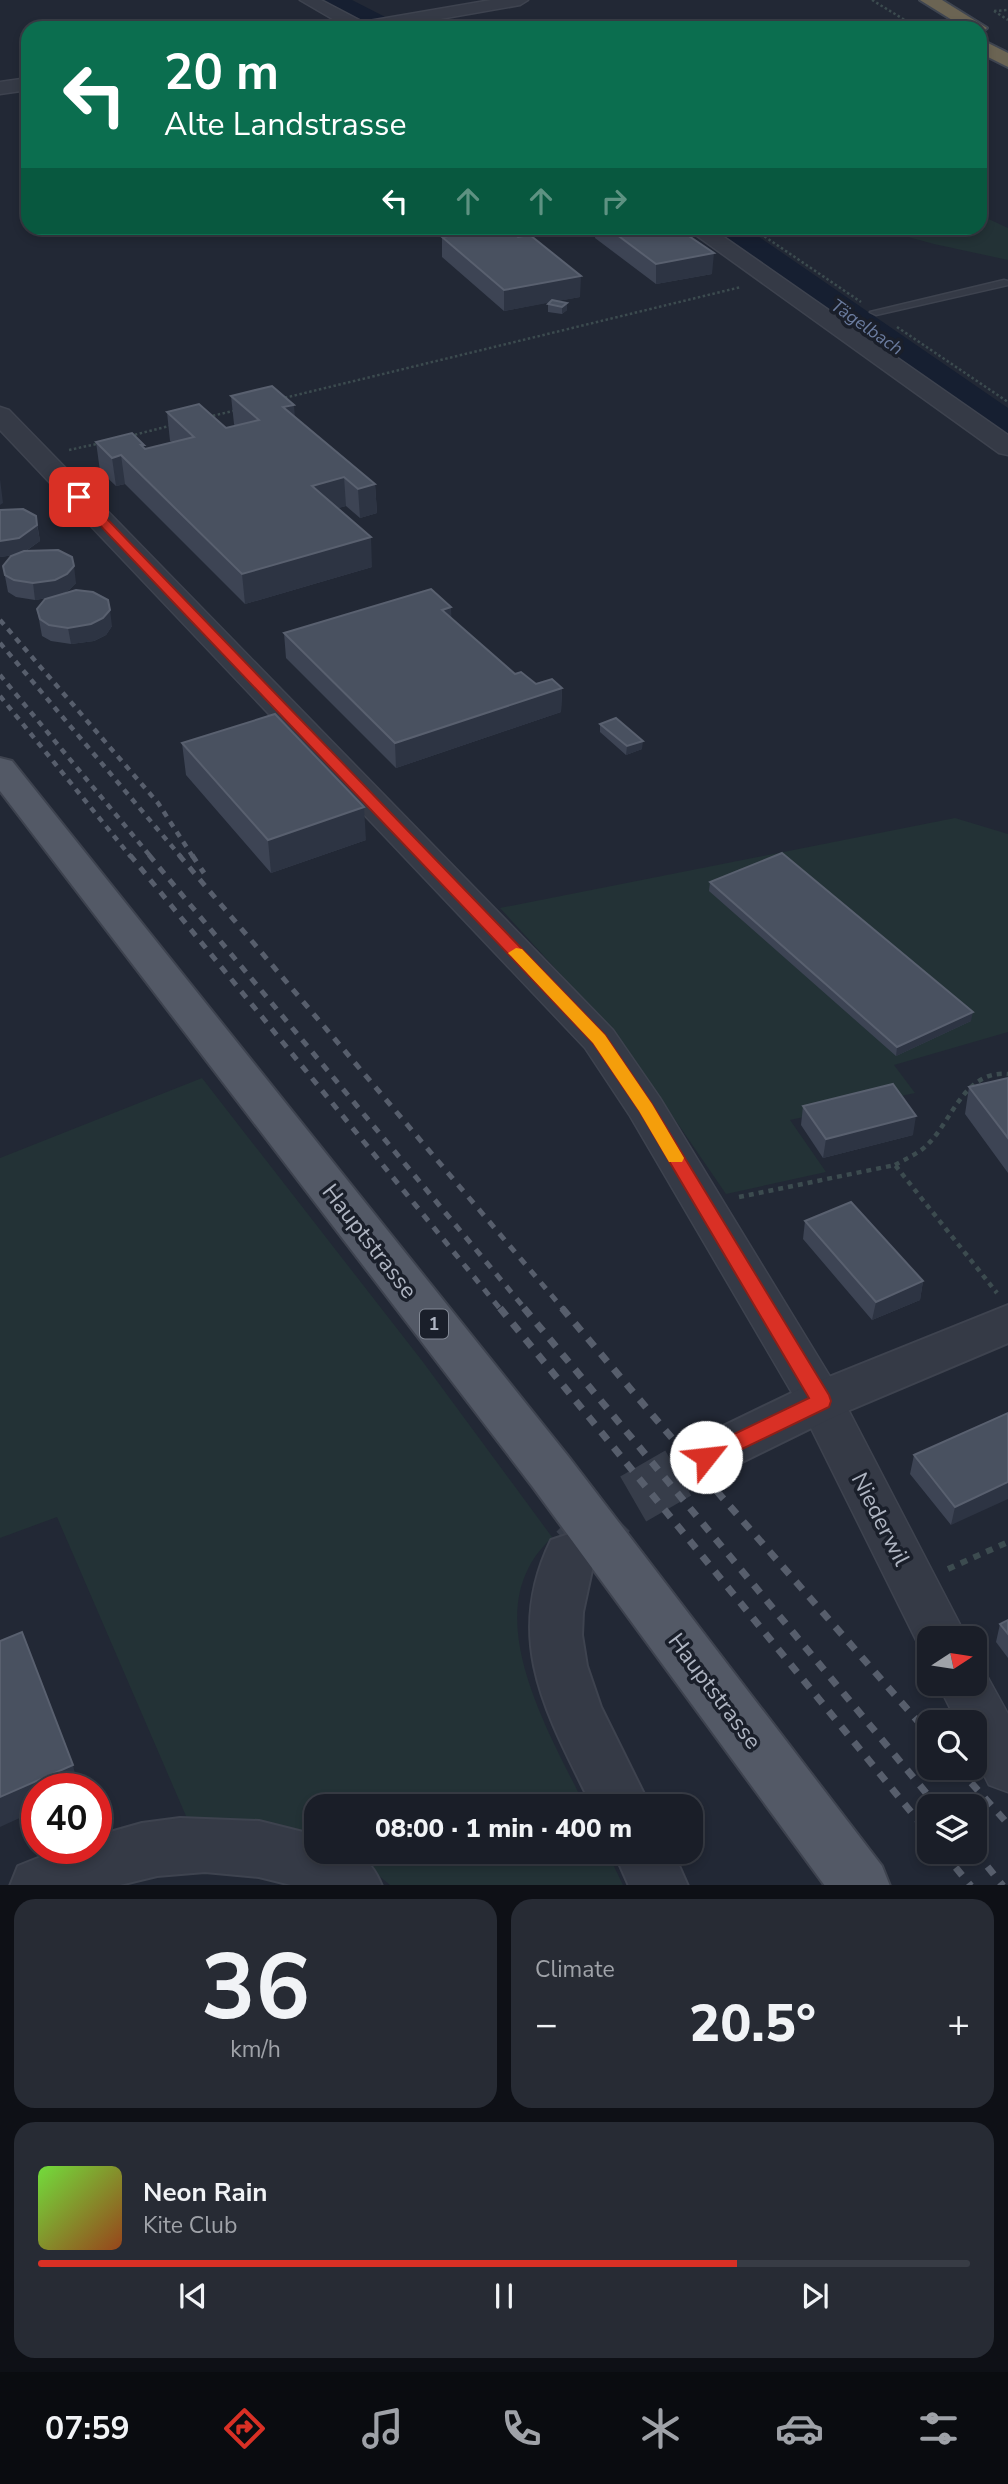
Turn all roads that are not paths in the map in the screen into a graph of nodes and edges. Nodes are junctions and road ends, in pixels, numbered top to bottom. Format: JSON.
{"nodes":[{"id":1,"x":308,"y":0,"type":"edge"},
{"id":2,"x":520,"y":0,"type":"edge"},
{"id":3,"x":921,"y":3,"type":"edge"},
{"id":4,"x":351,"y":21,"type":"edge"},
{"id":5,"x":402,"y":21,"type":"edge"},
{"id":6,"x":942,"y":21,"type":"edge"},
{"id":7,"x":961,"y":21,"type":"edge"},
{"id":8,"x":987,"y":33,"type":"edge"},
{"id":9,"x":1008,"y":45,"type":"edge"},
{"id":10,"x":987,"y":50,"type":"edge"},
{"id":11,"x":1008,"y":61,"type":"edge"},
{"id":12,"x":21,"y":85,"type":"edge"},
{"id":13,"x":0,"y":88,"type":"edge"},
{"id":14,"x":707,"y":235,"type":"edge"},
{"id":15,"x":1004,"y":282,"type":"dead end"},
{"id":16,"x":876,"y":312,"type":"dead end"},
{"id":17,"x":0,"y":415,"type":"edge"},
{"id":18,"x":1008,"y":447,"type":"edge"},
{"id":19,"x":0,"y":768,"type":"edge"},
{"id":20,"x":999,"y":1304,"type":"edge"},
{"id":21,"x":821,"y":1401,"type":"junction"},
{"id":22,"x":706,"y":1457,"type":"tunnel mouth"},
{"id":23,"x":569,"y":1556,"type":"tunnel mouth"},
{"id":24,"x":935,"y":1626,"type":"edge"},
{"id":25,"x":970,"y":1696,"type":"edge"},
{"id":26,"x":1008,"y":1767,"type":"edge"},
{"id":27,"x":615,"y":1794,"type":"edge"},
{"id":28,"x":649,"y":1864,"type":"edge"},
{"id":29,"x":39,"y":1885,"type":"edge"},
{"id":30,"x":353,"y":1885,"type":"edge"},
{"id":31,"x":659,"y":1885,"type":"edge"},
{"id":32,"x":861,"y":1885,"type":"edge"}],
"edges":[{"from":1,"to":4,"type":"street"},
{"from":2,"to":5,"type":"street"},
{"from":3,"to":6,"type":"highway"},
{"from":3,"to":7,"type":"highway"},
{"from":8,"to":9,"type":"highway"},
{"from":10,"to":11,"type":"highway"},
{"from":12,"to":13,"type":"street"},
{"from":14,"to":18,"type":"street"},
{"from":15,"to":16,"type":"lane"},
{"from":17,"to":21,"type":"street","name":"Niederwil"},
{"from":19,"to":32,"type":"main road","name":"Hauptstrasse","number":"1"},
{"from":20,"to":21,"type":"street"},
{"from":21,"to":22,"type":"street"},
{"from":21,"to":24,"type":"street","name":"Niederwil"},
{"from":23,"to":27,"type":"street"},
{"from":25,"to":26,"type":"street"},
{"from":28,"to":31,"type":"street"},
{"from":29,"to":30,"type":"street"}]}
